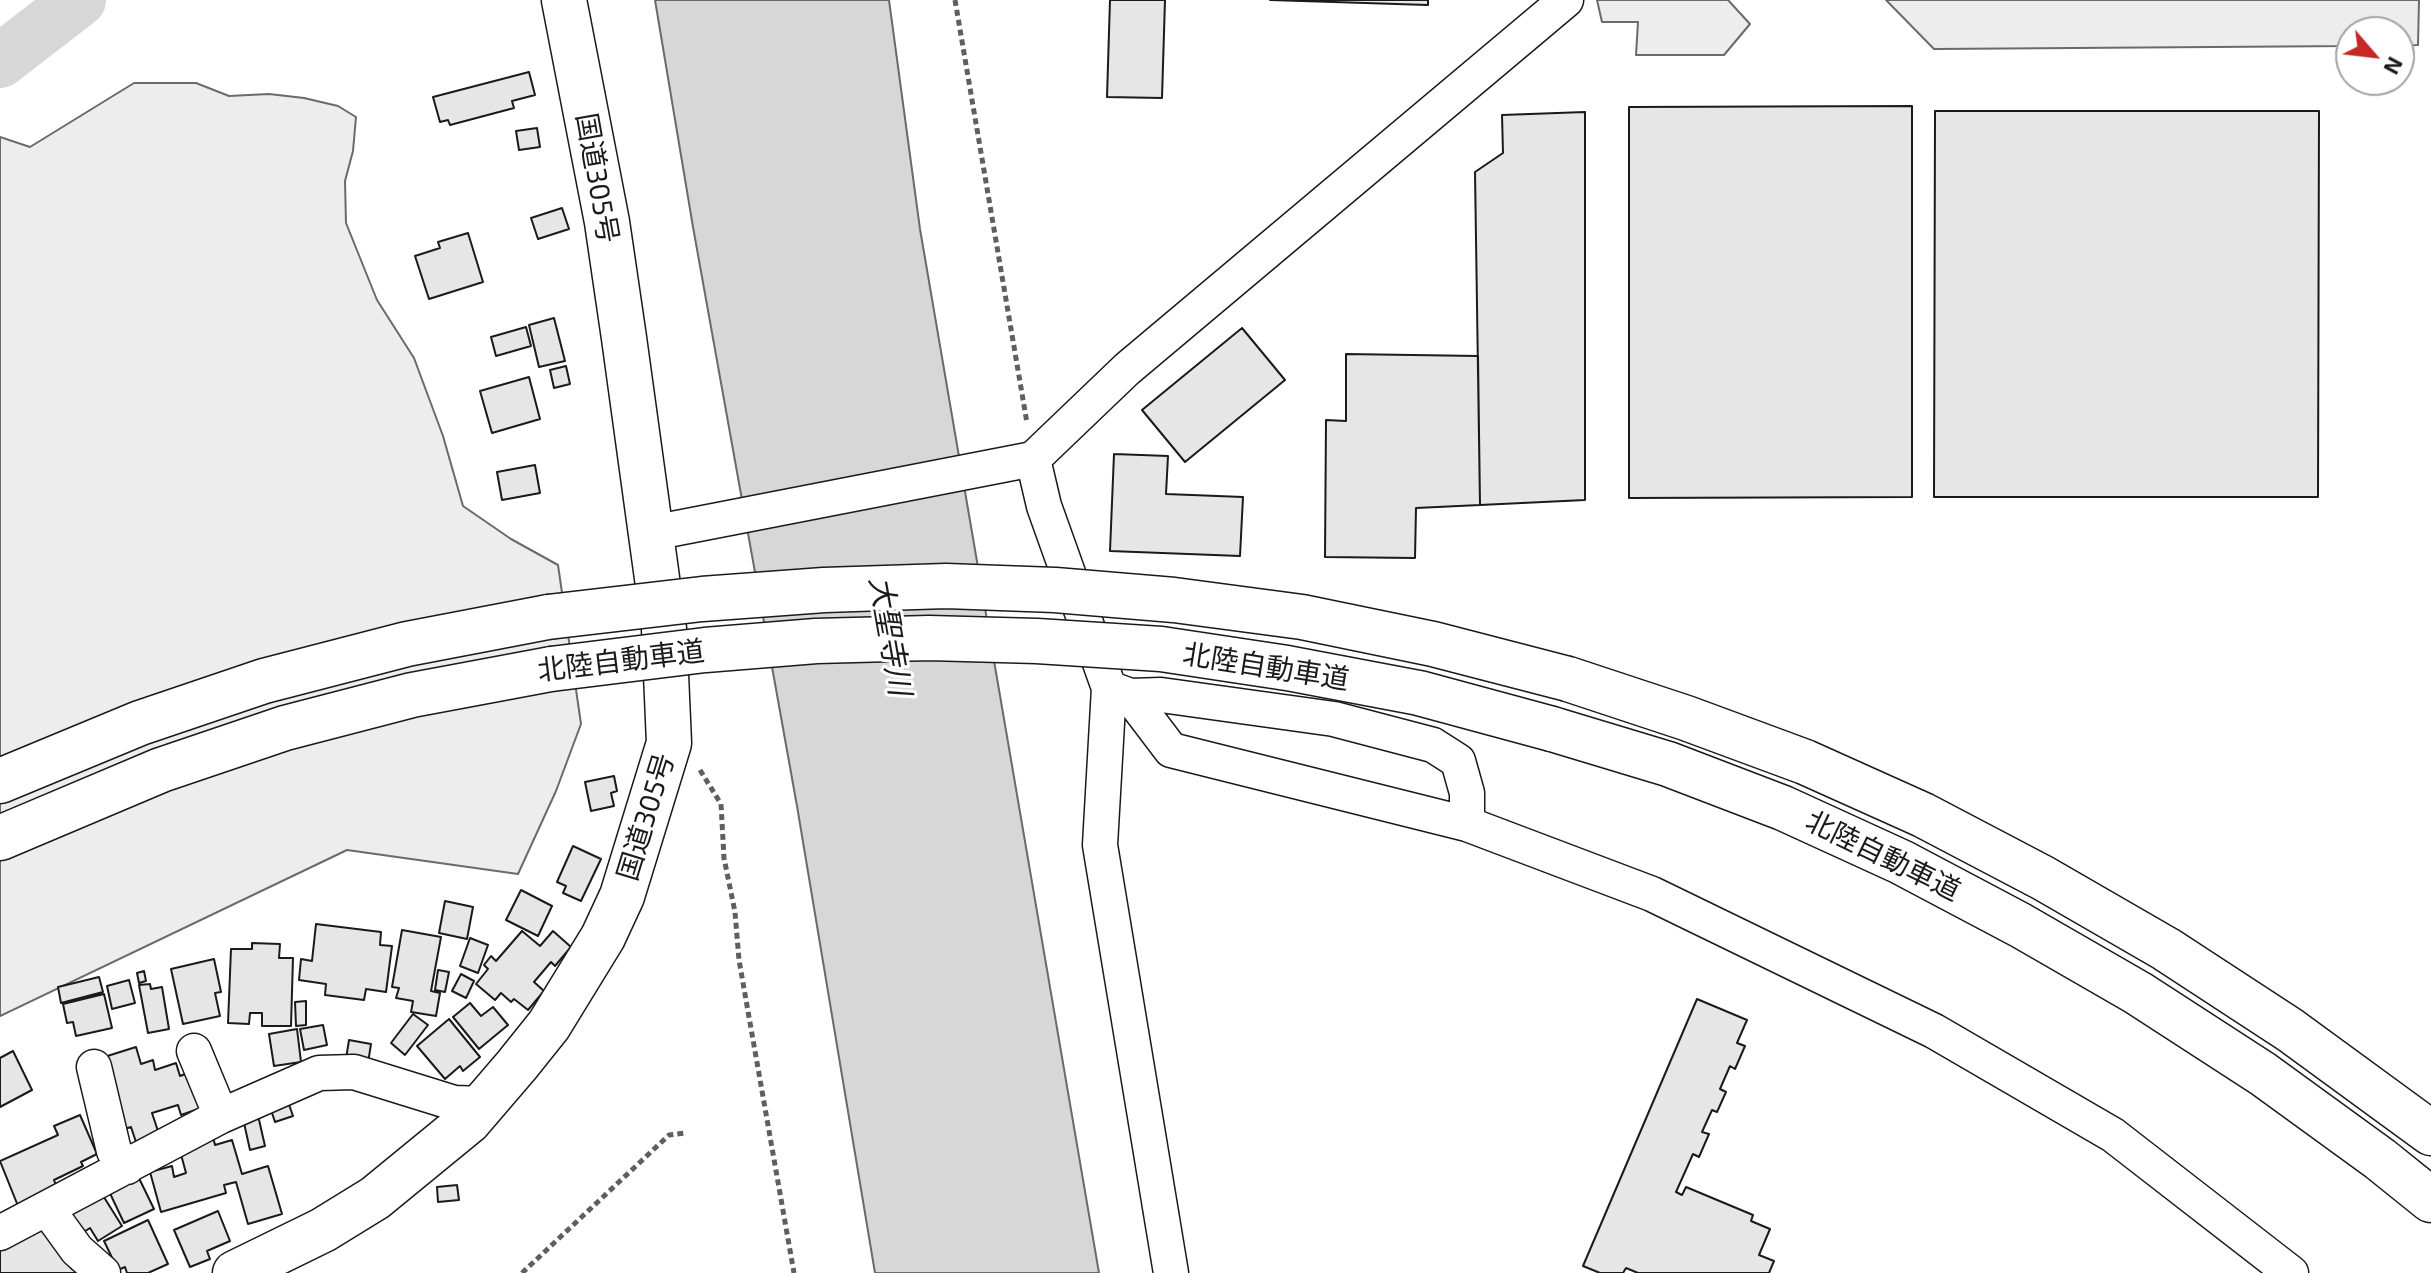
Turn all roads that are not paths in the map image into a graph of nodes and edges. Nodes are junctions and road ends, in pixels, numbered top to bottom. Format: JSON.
{"nodes":[{"id":1,"x":564,"y":0,"type":"edge"},
{"id":2,"x":1566,"y":0,"type":"edge"},
{"id":3,"x":1033,"y":459,"type":"junction"},
{"id":4,"x":668,"y":531,"type":"junction"},
{"id":5,"x":1120,"y":692,"type":"junction"},
{"id":6,"x":0,"y":781,"type":"edge"},
{"id":7,"x":1467,"y":824,"type":"junction"},
{"id":8,"x":0,"y":838,"type":"edge"},
{"id":9,"x":194,"y":1051,"type":"dead end"},
{"id":10,"x":94,"y":1067,"type":"dead end"},
{"id":11,"x":484,"y":1104,"type":"junction"},
{"id":12,"x":221,"y":1116,"type":"junction"},
{"id":13,"x":2431,"y":1133,"type":"edge"},
{"id":14,"x":127,"y":1167,"type":"junction"},
{"id":15,"x":2431,"y":1200,"type":"edge"},
{"id":16,"x":48,"y":1210,"type":"junction"},
{"id":17,"x":0,"y":1233,"type":"edge"},
{"id":18,"x":103,"y":1273,"type":"edge"},
{"id":19,"x":235,"y":1273,"type":"edge"},
{"id":20,"x":1171,"y":1273,"type":"edge"},
{"id":21,"x":2291,"y":1273,"type":"edge"}],
"edges":[{"from":1,"to":4,"type":"highway","name":"国道305号"},
{"from":2,"to":3,"type":"street"},
{"from":3,"to":4,"type":"street"},
{"from":3,"to":5,"type":"street"},
{"from":4,"to":11,"type":"highway","name":"国道305号"},
{"from":5,"to":7,"type":"street"},
{"from":5,"to":7,"type":"street"},
{"from":5,"to":20,"type":"street"},
{"from":6,"to":13,"type":"highway","name":"北陸自動車道","bridge":true},
{"from":7,"to":21,"type":"street"},
{"from":8,"to":15,"type":"highway","name":"北陸自動車道","bridge":true},
{"from":9,"to":12,"type":"street"},
{"from":10,"to":14,"type":"street"},
{"from":11,"to":12,"type":"street"},
{"from":11,"to":19,"type":"highway","name":"国道305号"},
{"from":12,"to":14,"type":"street"},
{"from":14,"to":16,"type":"street"},
{"from":16,"to":17,"type":"street"},
{"from":16,"to":18,"type":"street"}]}
